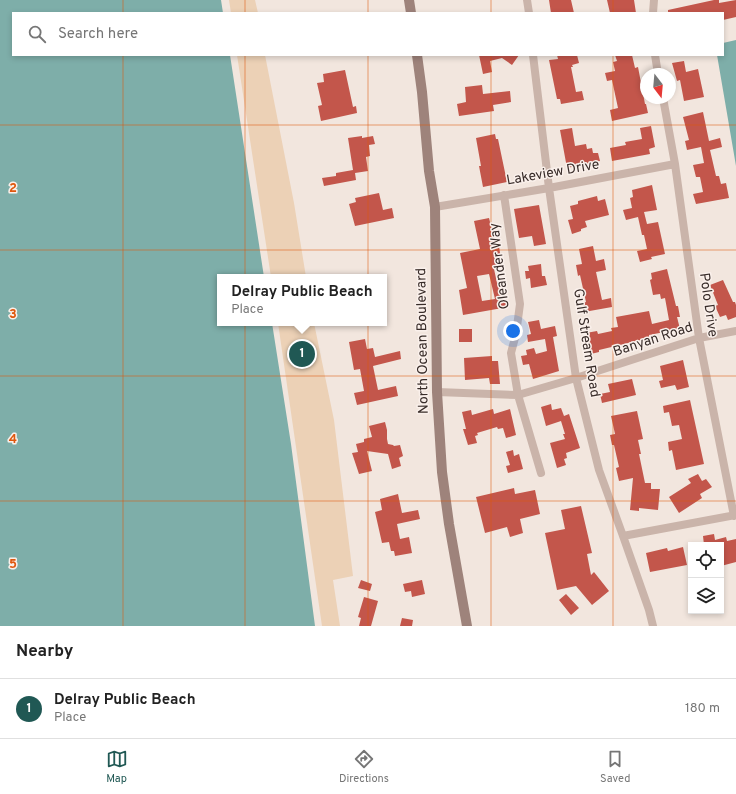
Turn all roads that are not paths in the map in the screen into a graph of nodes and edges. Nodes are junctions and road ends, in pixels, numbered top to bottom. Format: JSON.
{"nodes":[{"id":1,"x":409,"y":0,"type":"edge"},
{"id":2,"x":527,"y":0,"type":"edge"},
{"id":3,"x":654,"y":0,"type":"edge"},
{"id":4,"x":411,"y":12,"type":"edge"},
{"id":5,"x":528,"y":12,"type":"edge"},
{"id":6,"x":653,"y":12,"type":"edge"},
{"id":7,"x":417,"y":56,"type":"edge"},
{"id":8,"x":533,"y":56,"type":"edge"},
{"id":9,"x":655,"y":56,"type":"edge"},
{"id":10,"x":657,"y":68,"type":"edge"},
{"id":11,"x":664,"y":104,"type":"edge"},
{"id":12,"x":675,"y":164,"type":"junction"},
{"id":13,"x":549,"y":188,"type":"junction"},
{"id":14,"x":504,"y":195,"type":"junction"},
{"id":15,"x":434,"y":206,"type":"junction"},
{"id":16,"x":736,"y":331,"type":"edge"},
{"id":17,"x":699,"y":338,"type":"junction"},
{"id":18,"x":576,"y":378,"type":"junction"},
{"id":19,"x":437,"y":392,"type":"junction"},
{"id":20,"x":518,"y":395,"type":"junction"},
{"id":21,"x":541,"y":473,"type":"dead end"},
{"id":22,"x":735,"y":515,"type":"edge"},
{"id":23,"x":623,"y":536,"type":"junction"},
{"id":24,"x":467,"y":626,"type":"edge"},
{"id":25,"x":653,"y":626,"type":"edge"}],
"edges":[{"from":1,"to":4,"type":"main road"},
{"from":2,"to":5,"type":"street"},
{"from":3,"to":6,"type":"street"},
{"from":7,"to":15,"type":"main road","name":"North Ocean Boulevard"},
{"from":8,"to":13,"type":"street","name":"Gulf Stream Road"},
{"from":9,"to":10,"type":"street"},
{"from":11,"to":12,"type":"street","name":"Polo Drive"},
{"from":12,"to":13,"type":"street","name":"Lakeview Drive"},
{"from":12,"to":17,"type":"street","name":"Polo Drive"},
{"from":13,"to":14,"type":"street","name":"Lakeview Drive"},
{"from":13,"to":18,"type":"street","name":"Gulf Stream Road"},
{"from":14,"to":15,"type":"street","name":"Lakeview Drive"},
{"from":14,"to":20,"type":"street","name":"Oleander Way"},
{"from":15,"to":19,"type":"main road","name":"North Ocean Boulevard"},
{"from":16,"to":17,"type":"street","name":"Banyan Road"},
{"from":17,"to":18,"type":"street","name":"Banyan Road"},
{"from":17,"to":22,"type":"street","name":"Polo Drive"},
{"from":18,"to":20,"type":"street","name":"Banyan Road"},
{"from":18,"to":23,"type":"street","name":"Gulf Stream Road"},
{"from":19,"to":20,"type":"street","name":"Banyan Road"},
{"from":19,"to":24,"type":"main road","name":"North Ocean Boulevard"},
{"from":20,"to":21,"type":"street","name":"Oleander Way"},
{"from":22,"to":23,"type":"street"},
{"from":23,"to":25,"type":"street","name":"Gulf Stream Road"}]}
